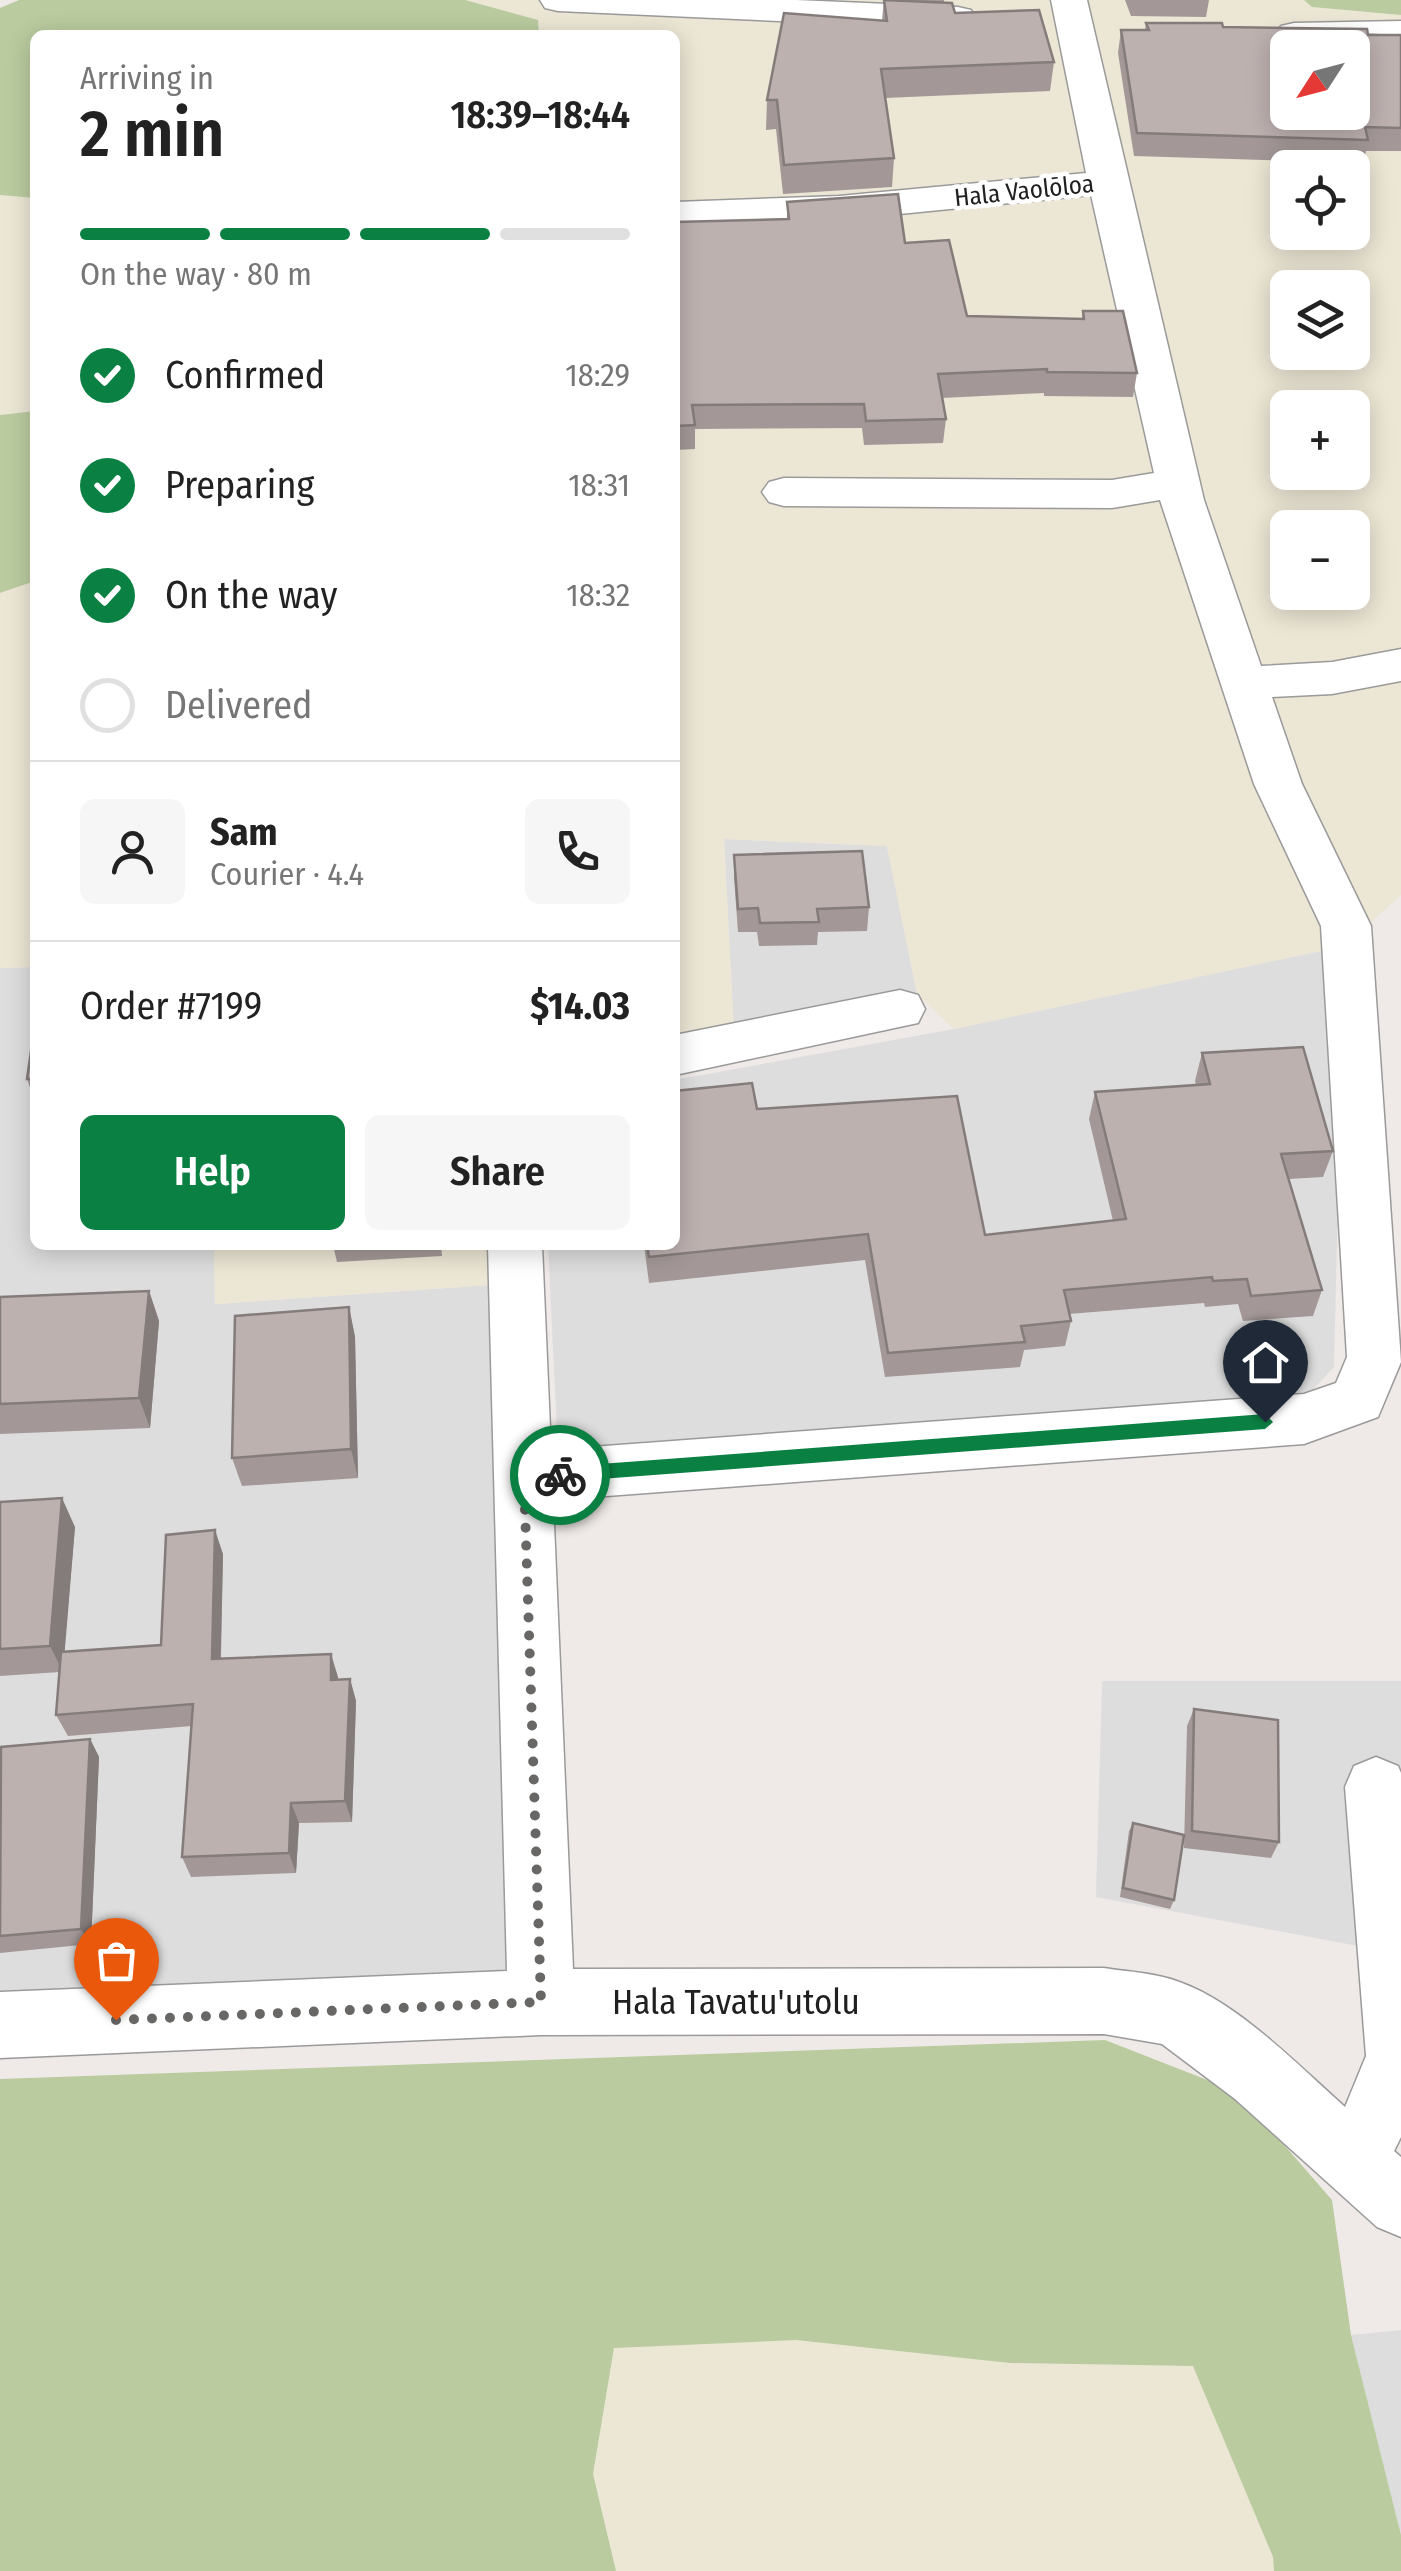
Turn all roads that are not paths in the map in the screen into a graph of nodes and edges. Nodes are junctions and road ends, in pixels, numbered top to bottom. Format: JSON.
{"nodes":[{"id":1,"x":558,"y":0,"type":"edge"},
{"id":2,"x":630,"y":2,"type":"edge"},
{"id":3,"x":1000,"y":20,"type":"edge"},
{"id":4,"x":1075,"y":21,"type":"edge"},
{"id":5,"x":1401,"y":32,"type":"edge"},
{"id":6,"x":1265,"y":34,"type":"edge"},
{"id":7,"x":1107,"y":182,"type":"junction"},
{"id":8,"x":680,"y":214,"type":"edge"},
{"id":9,"x":1178,"y":484,"type":"junction"},
{"id":10,"x":784,"y":492,"type":"dead end"},
{"id":11,"x":1401,"y":665,"type":"edge"},
{"id":12,"x":1244,"y":683,"type":"junction"},
{"id":13,"x":900,"y":1008,"type":"dead end"},
{"id":14,"x":680,"y":1054,"type":"edge"},
{"id":15,"x":515,"y":1250,"type":"edge"},
{"id":16,"x":524,"y":1478,"type":"junction"},
{"id":17,"x":1376,"y":1787,"type":"dead end"},
{"id":18,"x":541,"y":2002,"type":"junction"},
{"id":19,"x":0,"y":2025,"type":"edge"},
{"id":20,"x":1352,"y":2160,"type":"junction"},
{"id":21,"x":1401,"y":2204,"type":"edge"}],
"edges":[{"from":1,"to":2,"type":"street"},
{"from":2,"to":3,"type":"street"},
{"from":4,"to":7,"type":"street","name":"Hala Vaolōloa"},
{"from":5,"to":6,"type":"street"},
{"from":7,"to":8,"type":"street","name":"Hala Vaolōloa"},
{"from":7,"to":9,"type":"street"},
{"from":9,"to":10,"type":"street"},
{"from":9,"to":12,"type":"street"},
{"from":11,"to":12,"type":"street"},
{"from":12,"to":16,"type":"street"},
{"from":13,"to":14,"type":"street"},
{"from":15,"to":16,"type":"street"},
{"from":16,"to":18,"type":"street"},
{"from":17,"to":20,"type":"street"},
{"from":18,"to":19,"type":"street","name":"Hala Tavatu'utolu"},
{"from":18,"to":20,"type":"street","name":"Hala Tavatu'utolu"},
{"from":20,"to":21,"type":"street","name":"Hala Tavatu'utolu"}]}
